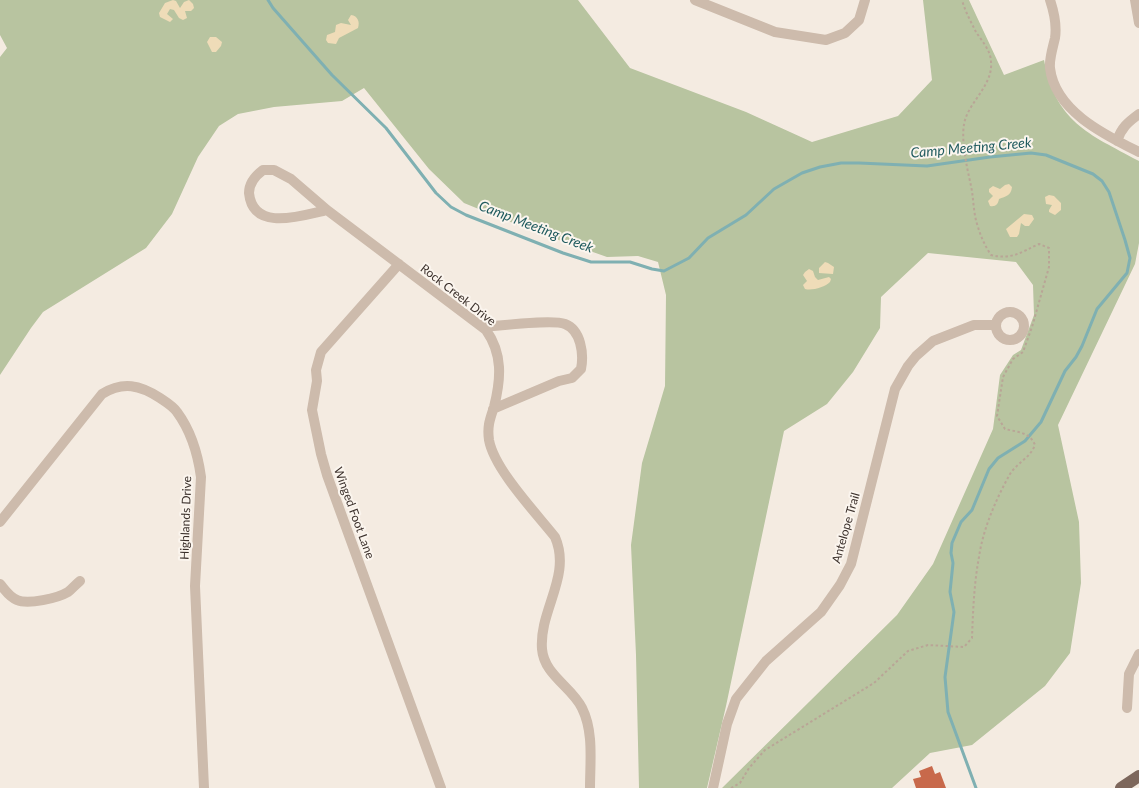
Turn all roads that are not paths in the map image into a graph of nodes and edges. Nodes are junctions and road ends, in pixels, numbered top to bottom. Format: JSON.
{"nodes":[{"id":1,"x":695,"y":0,"type":"edge"},
{"id":2,"x":865,"y":0,"type":"edge"},
{"id":3,"x":1050,"y":0,"type":"edge"},
{"id":4,"x":1135,"y":0,"type":"edge"},
{"id":5,"x":1139,"y":23,"type":"edge"},
{"id":6,"x":1139,"y":114,"type":"edge"},
{"id":7,"x":1117,"y":141,"type":"junction"},
{"id":8,"x":1139,"y":152,"type":"edge"},
{"id":9,"x":327,"y":210,"type":"junction"},
{"id":10,"x":399,"y":264,"type":"junction"},
{"id":11,"x":996,"y":325,"type":"dead end"},
{"id":12,"x":482,"y":327,"type":"junction"},
{"id":13,"x":493,"y":409,"type":"junction"},
{"id":14,"x":0,"y":522,"type":"edge"},
{"id":15,"x":80,"y":581,"type":"dead end"},
{"id":16,"x":0,"y":584,"type":"edge"},
{"id":17,"x":1139,"y":654,"type":"edge"},
{"id":18,"x":1127,"y":708,"type":"dead end"},
{"id":19,"x":1139,"y":776,"type":"edge"},
{"id":20,"x":204,"y":788,"type":"edge"},
{"id":21,"x":441,"y":788,"type":"edge"},
{"id":22,"x":590,"y":788,"type":"edge"},
{"id":23,"x":713,"y":788,"type":"edge"},
{"id":24,"x":1121,"y":788,"type":"edge"}],
"edges":[{"from":1,"to":2,"type":"street"},
{"from":3,"to":7,"type":"street"},
{"from":4,"to":5,"type":"street"},
{"from":6,"to":7,"type":"street"},
{"from":7,"to":8,"type":"street"},
{"from":9,"to":9,"type":"street","name":"Rock Creek Drive"},
{"from":9,"to":10,"type":"street","name":"Rock Creek Drive"},
{"from":10,"to":12,"type":"street","name":"Rock Creek Drive"},
{"from":10,"to":21,"type":"street","name":"Winged Foot Lane"},
{"from":11,"to":23,"type":"street","name":"Antelope Trail"},
{"from":12,"to":13,"type":"street","name":"Rock Creek Drive"},
{"from":12,"to":13,"type":"street"},
{"from":13,"to":22,"type":"street","name":"Rock Creek Drive"},
{"from":14,"to":20,"type":"street","name":"Highlands Drive"},
{"from":15,"to":16,"type":"street"},
{"from":17,"to":18,"type":"street"},
{"from":19,"to":24,"type":"main road"}]}
